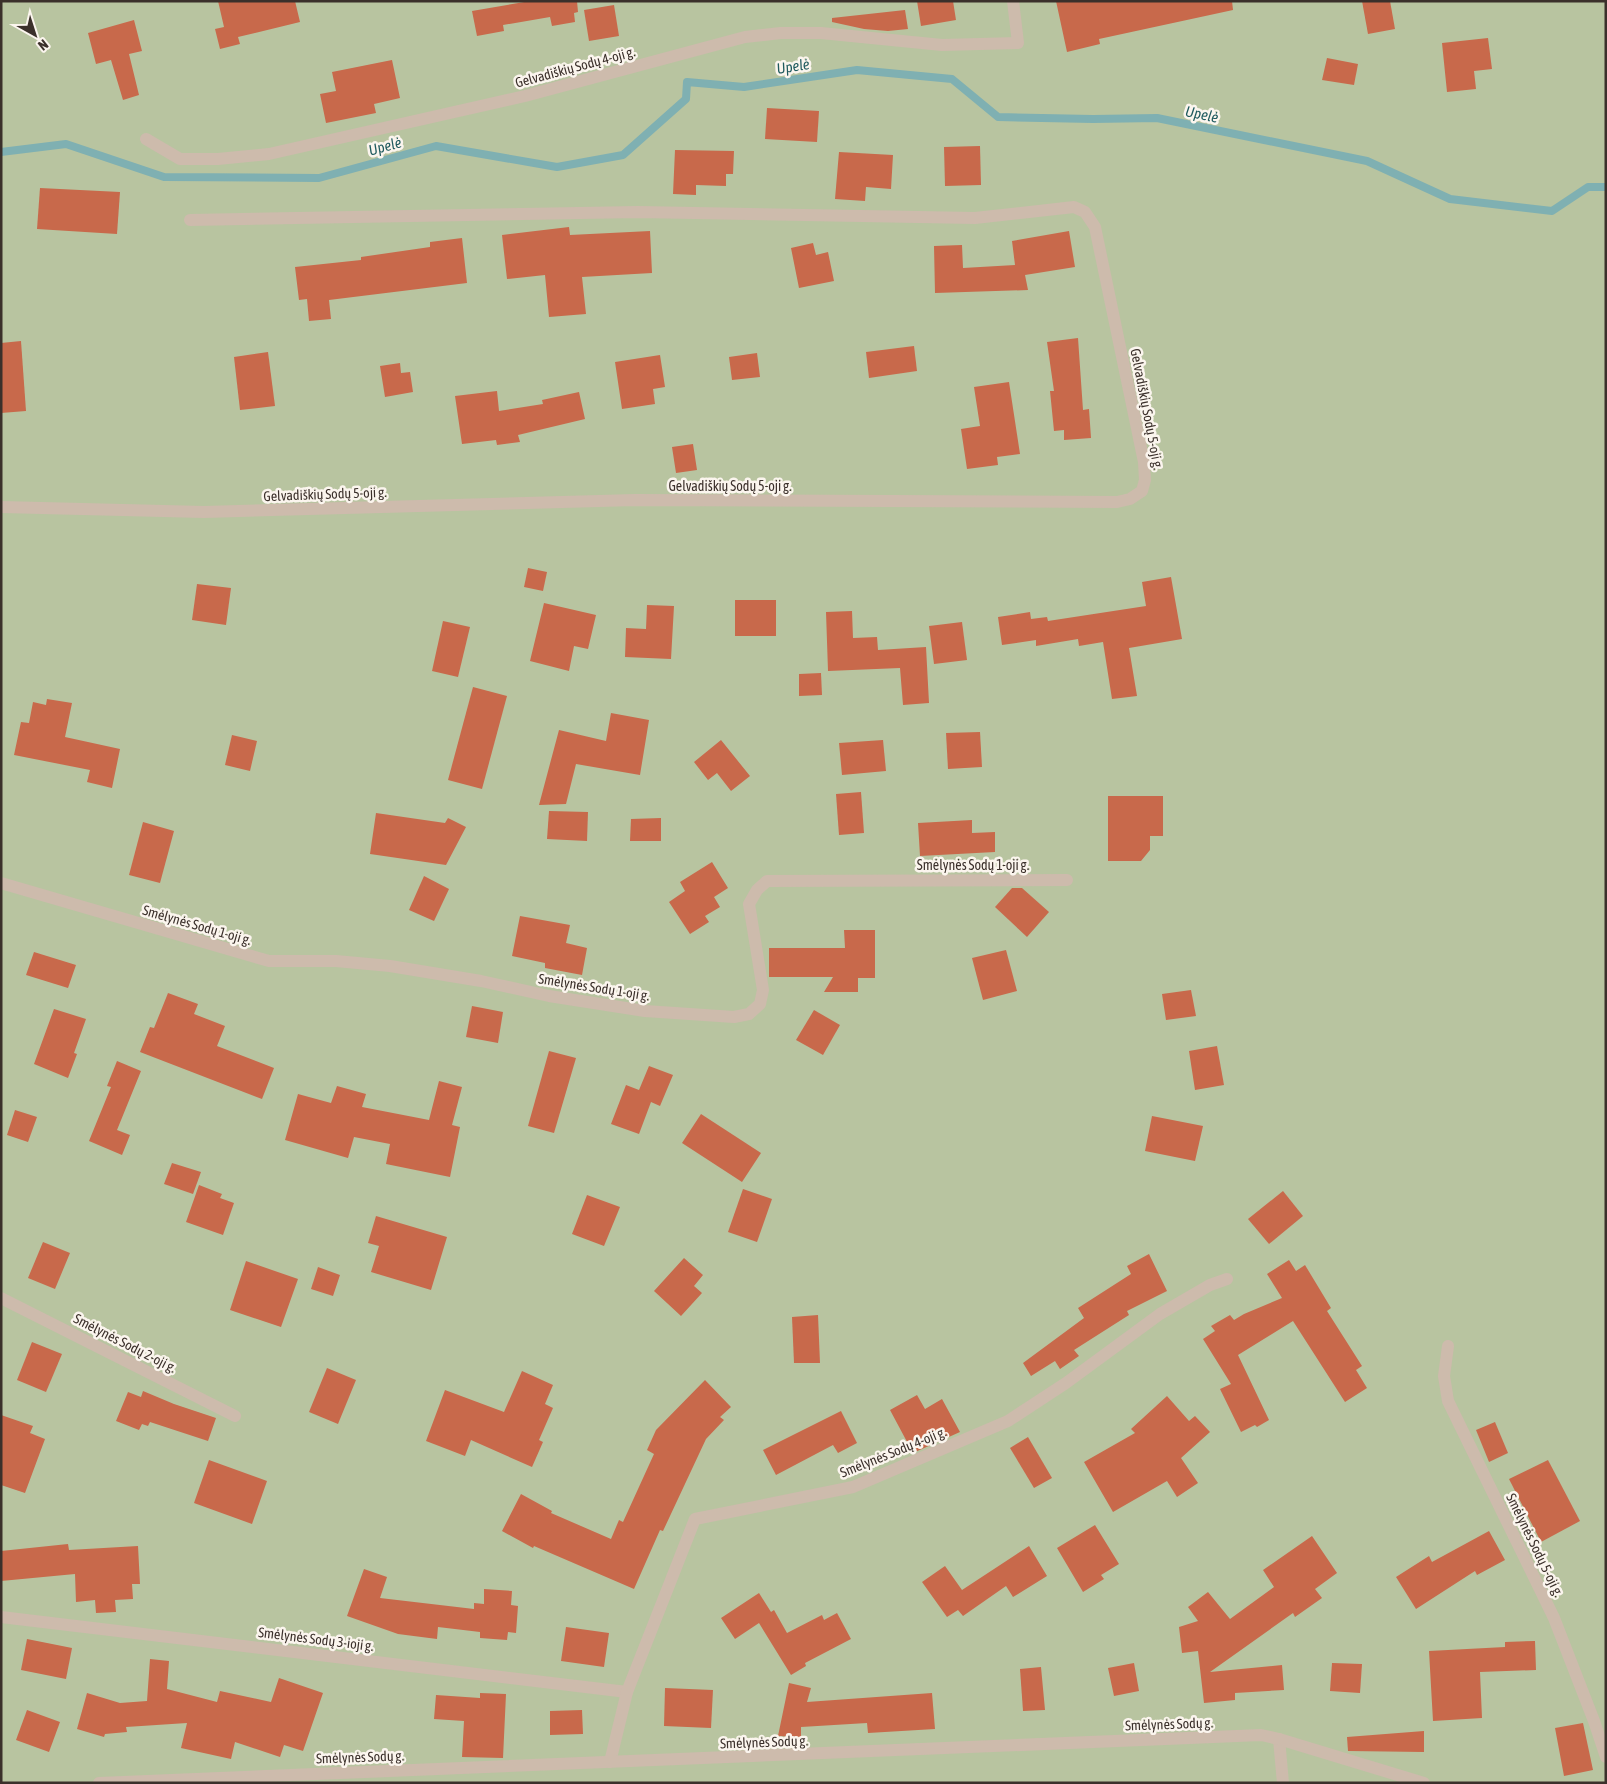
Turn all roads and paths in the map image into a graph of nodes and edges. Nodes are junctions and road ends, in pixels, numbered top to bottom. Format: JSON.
{"nodes":[{"id":1,"x":1013,"y":1,"type":"edge"},
{"id":2,"x":146,"y":138,"type":"dead end"},
{"id":3,"x":190,"y":220,"type":"dead end"},
{"id":4,"x":1,"y":507,"type":"edge"},
{"id":5,"x":1067,"y":880,"type":"dead end"},
{"id":6,"x":1,"y":883,"type":"edge"},
{"id":7,"x":1227,"y":1279,"type":"dead end"},
{"id":8,"x":1,"y":1298,"type":"edge"},
{"id":9,"x":1448,"y":1346,"type":"dead end"},
{"id":10,"x":235,"y":1416,"type":"dead end"},
{"id":11,"x":1,"y":1617,"type":"edge"},
{"id":12,"x":627,"y":1692,"type":"junction"},
{"id":13,"x":1279,"y":1739,"type":"junction"},
{"id":14,"x":1606,"y":1757,"type":"edge"},
{"id":15,"x":610,"y":1762,"type":"junction"},
{"id":16,"x":99,"y":1783,"type":"edge"},
{"id":17,"x":1284,"y":1783,"type":"edge"},
{"id":18,"x":1424,"y":1783,"type":"edge"}],
"edges":[{"from":1,"to":2,"type":"street","name":"Gelvadiškių Sodų 4-oji g."},
{"from":3,"to":4,"type":"street","name":"Gelvadiškių Sodų 5-oji g."},
{"from":5,"to":6,"type":"street","name":"Smėlynės Sodų 1-oji g."},
{"from":7,"to":12,"type":"street","name":"Smėlynės Sodų 4-oji g."},
{"from":8,"to":10,"type":"street","name":"Smėlynės Sodų 2-oji g."},
{"from":9,"to":14,"type":"street","name":"Smėlynės Sodų 5-oji g."},
{"from":11,"to":12,"type":"street","name":"Smėlynės Sodų 3-ioji g."},
{"from":12,"to":15,"type":"street","name":"Smėlynės Sodų 4-oji g."},
{"from":13,"to":15,"type":"street","name":"Smėlynės Sodų g."},
{"from":13,"to":17,"type":"street"},
{"from":13,"to":18,"type":"street","name":"Smėlynės Sodų g."},
{"from":15,"to":16,"type":"street","name":"Smėlynės Sodų g."}]}
